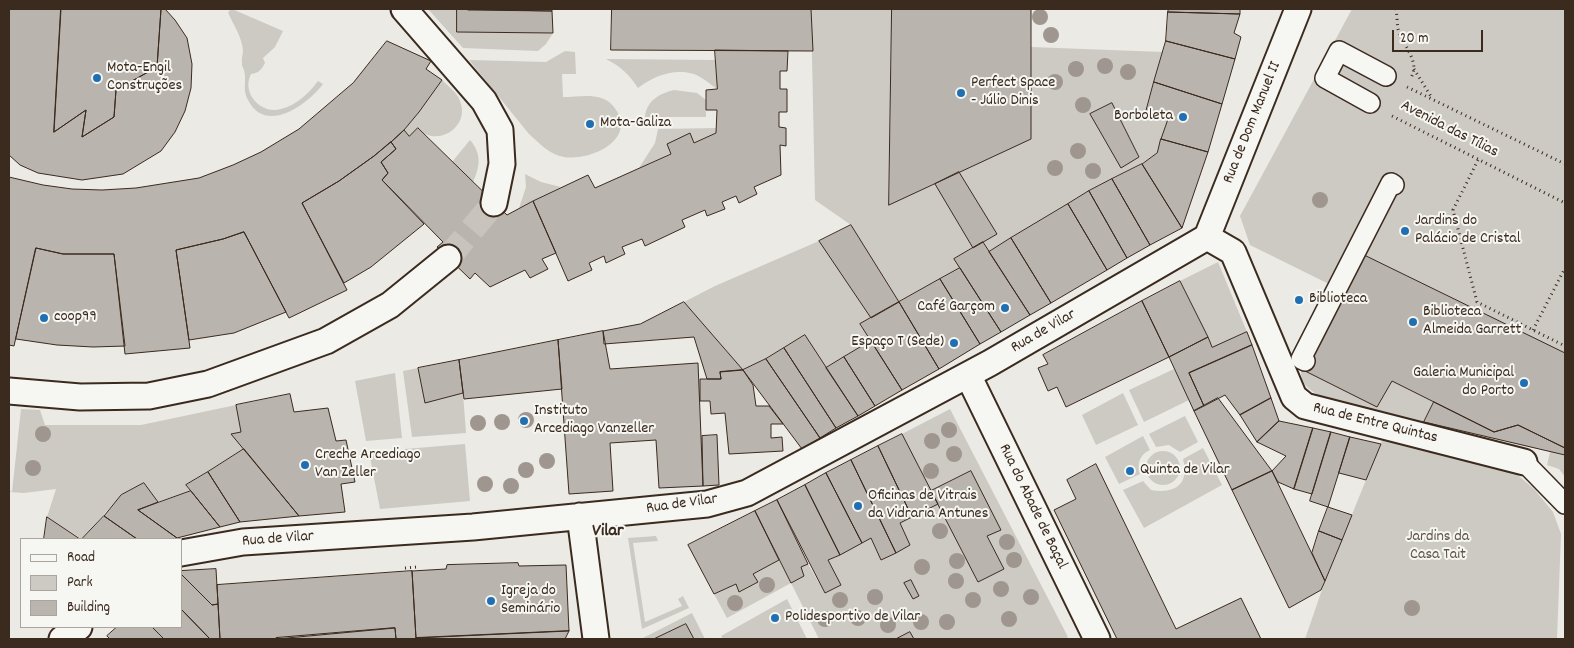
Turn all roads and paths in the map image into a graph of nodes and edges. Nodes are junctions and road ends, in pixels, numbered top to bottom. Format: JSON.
{"nodes":[{"id":1,"x":404,"y":9,"type":"edge"},
{"id":2,"x":1298,"y":9,"type":"edge"},
{"id":3,"x":1396,"y":9,"type":"edge"},
{"id":4,"x":1414,"y":69,"type":"junction"},
{"id":5,"x":1393,"y":80,"type":"junction"},
{"id":6,"x":1432,"y":99,"type":"junction"},
{"id":7,"x":1370,"y":103,"type":"dead end"},
{"id":8,"x":1388,"y":113,"type":"dead end"},
{"id":9,"x":1478,"y":160,"type":"junction"},
{"id":10,"x":1565,"y":163,"type":"edge"},
{"id":11,"x":1394,"y":185,"type":"dead end"},
{"id":12,"x":494,"y":203,"type":"tunnel mouth"},
{"id":13,"x":1565,"y":203,"type":"edge"},
{"id":14,"x":1207,"y":237,"type":"junction"},
{"id":15,"x":448,"y":258,"type":"tunnel mouth"},
{"id":16,"x":1565,"y":268,"type":"edge"},
{"id":17,"x":1532,"y":330,"type":"junction"},
{"id":18,"x":1565,"y":346,"type":"edge"},
{"id":19,"x":1305,"y":361,"type":"dead end"},
{"id":20,"x":968,"y":375,"type":"junction"},
{"id":21,"x":9,"y":391,"type":"edge"},
{"id":22,"x":1524,"y":462,"type":"joint"},
{"id":23,"x":1565,"y":504,"type":"edge"},
{"id":24,"x":580,"y":516,"type":"junction"},
{"id":25,"x":182,"y":553,"type":"edge"},
{"id":26,"x":416,"y":567,"type":"dead end"},
{"id":27,"x":405,"y":568,"type":"dead end"},
{"id":28,"x":78,"y":628,"type":"edge"},
{"id":29,"x":62,"y":639,"type":"edge"},
{"id":30,"x":596,"y":639,"type":"edge"},
{"id":31,"x":1096,"y":639,"type":"edge"}],
"edges":[{"from":1,"to":12,"type":"street"},
{"from":2,"to":14,"type":"street","name":"Rua de Dom Manuel II"},
{"from":3,"to":4,"type":"path"},
{"from":4,"to":5,"type":"path"},
{"from":4,"to":6,"type":"path"},
{"from":5,"to":6,"type":"path","name":"Avenida das Tílias"},
{"from":5,"to":7,"type":"street"},
{"from":6,"to":10,"type":"path","name":"Avenida das Tílias"},
{"from":8,"to":9,"type":"path","name":"Avenida das Tílias"},
{"from":9,"to":13,"type":"path","name":"Avenida das Tílias"},
{"from":9,"to":17,"type":"path"},
{"from":11,"to":19,"type":"street"},
{"from":14,"to":20,"type":"street","name":"Rua de Vilar"},
{"from":14,"to":22,"type":"street","name":"Rua de Entre Quintas"},
{"from":15,"to":21,"type":"street"},
{"from":16,"to":17,"type":"path"},
{"from":17,"to":18,"type":"path"},
{"from":20,"to":24,"type":"street","name":"Rua de Vilar"},
{"from":20,"to":31,"type":"street","name":"Rua do Abade de Baçal"},
{"from":22,"to":23,"type":"street","name":"Rua de Entre Quintas"},
{"from":24,"to":25,"type":"street","name":"Rua de Vilar"},
{"from":24,"to":30,"type":"street"},
{"from":26,"to":27,"type":"path"},
{"from":28,"to":29,"type":"street"}]}
